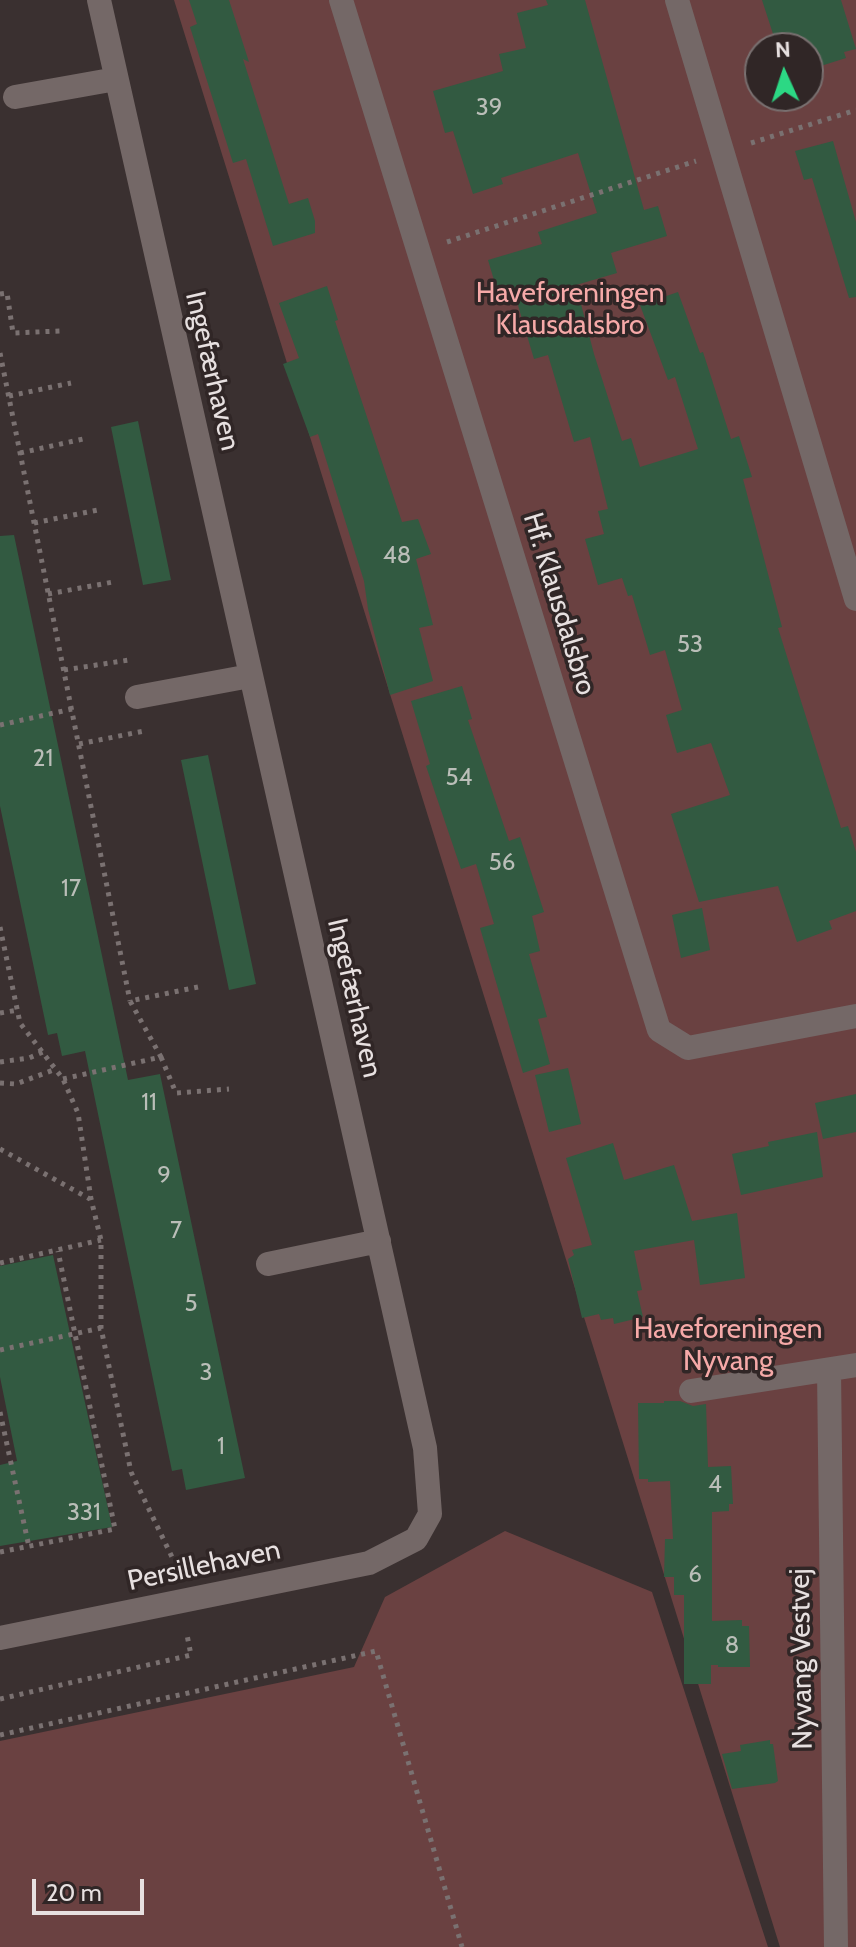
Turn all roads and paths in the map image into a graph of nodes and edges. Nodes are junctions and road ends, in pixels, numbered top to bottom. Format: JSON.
{"nodes":[{"id":1,"x":99,"y":0,"type":"edge"},
{"id":2,"x":341,"y":0,"type":"edge"},
{"id":3,"x":677,"y":0,"type":"edge"},
{"id":4,"x":116,"y":79,"type":"junction"},
{"id":5,"x":15,"y":97,"type":"dead end"},
{"id":6,"x":856,"y":110,"type":"edge"},
{"id":7,"x":724,"y":152,"type":"junction"},
{"id":8,"x":419,"y":251,"type":"junction"},
{"id":9,"x":0,"y":294,"type":"edge"},
{"id":10,"x":60,"y":331,"type":"dead end"},
{"id":11,"x":0,"y":353,"type":"edge"},
{"id":12,"x":71,"y":383,"type":"dead end"},
{"id":13,"x":9,"y":396,"type":"junction"},
{"id":14,"x":83,"y":439,"type":"dead end"},
{"id":15,"x":20,"y":453,"type":"junction"},
{"id":16,"x":98,"y":510,"type":"dead end"},
{"id":17,"x":34,"y":523,"type":"junction"},
{"id":18,"x":113,"y":582,"type":"dead end"},
{"id":19,"x":48,"y":594,"type":"junction"},
{"id":20,"x":856,"y":599,"type":"edge"},
{"id":21,"x":129,"y":660,"type":"dead end"},
{"id":22,"x":64,"y":670,"type":"junction"},
{"id":23,"x":250,"y":676,"type":"junction"},
{"id":24,"x":137,"y":697,"type":"dead end"},
{"id":25,"x":72,"y":709,"type":"junction"},
{"id":26,"x":0,"y":725,"type":"edge"},
{"id":27,"x":144,"y":731,"type":"dead end"},
{"id":28,"x":79,"y":744,"type":"junction"},
{"id":29,"x":0,"y":927,"type":"edge"},
{"id":30,"x":198,"y":987,"type":"dead end"},
{"id":31,"x":130,"y":1001,"type":"junction"},
{"id":32,"x":18,"y":1010,"type":"junction"},
{"id":33,"x":0,"y":1013,"type":"edge"},
{"id":34,"x":856,"y":1016,"type":"edge"},
{"id":35,"x":43,"y":1052,"type":"junction"},
{"id":36,"x":161,"y":1057,"type":"junction"},
{"id":37,"x":0,"y":1062,"type":"edge"},
{"id":38,"x":56,"y":1069,"type":"junction"},
{"id":39,"x":63,"y":1079,"type":"junction"},
{"id":40,"x":0,"y":1083,"type":"edge"},
{"id":41,"x":229,"y":1089,"type":"dead end"},
{"id":42,"x":0,"y":1149,"type":"edge"},
{"id":43,"x":91,"y":1199,"type":"junction"},
{"id":44,"x":101,"y":1240,"type":"junction"},
{"id":45,"x":379,"y":1241,"type":"junction"},
{"id":46,"x":58,"y":1251,"type":"junction"},
{"id":47,"x":0,"y":1263,"type":"edge"},
{"id":48,"x":268,"y":1264,"type":"dead end"},
{"id":49,"x":101,"y":1328,"type":"junction"},
{"id":50,"x":75,"y":1334,"type":"junction"},
{"id":51,"x":0,"y":1350,"type":"edge"},
{"id":52,"x":856,"y":1365,"type":"edge"},
{"id":53,"x":829,"y":1370,"type":"junction"},
{"id":54,"x":691,"y":1391,"type":"dead end"},
{"id":55,"x":0,"y":1412,"type":"edge"},
{"id":56,"x":9,"y":1457,"type":"junction"},
{"id":57,"x":0,"y":1458,"type":"edge"},
{"id":58,"x":416,"y":1539,"type":"joint"},
{"id":59,"x":29,"y":1547,"type":"junction"},
{"id":60,"x":0,"y":1552,"type":"edge"},
{"id":61,"x":172,"y":1557,"type":"dead end"},
{"id":62,"x":187,"y":1635,"type":"dead end"},
{"id":63,"x":0,"y":1638,"type":"edge"},
{"id":64,"x":0,"y":1699,"type":"edge"},
{"id":65,"x":0,"y":1735,"type":"edge"},
{"id":66,"x":462,"y":1947,"type":"edge"},
{"id":67,"x":836,"y":1947,"type":"edge"}],
"edges":[{"from":1,"to":4,"type":"street","name":"Ingefærhaven"},
{"from":2,"to":8,"type":"street","name":"Hf. Klausdalsbro"},
{"from":3,"to":7,"type":"street"},
{"from":4,"to":5,"type":"street"},
{"from":4,"to":23,"type":"street","name":"Ingefærhaven"},
{"from":6,"to":7,"type":"path"},
{"from":7,"to":8,"type":"path"},
{"from":7,"to":20,"type":"street"},
{"from":8,"to":34,"type":"street","name":"Hf. Klausdalsbro"},
{"from":9,"to":10,"type":"path"},
{"from":11,"to":13,"type":"path"},
{"from":12,"to":13,"type":"path"},
{"from":13,"to":15,"type":"path"},
{"from":14,"to":15,"type":"path"},
{"from":15,"to":17,"type":"path"},
{"from":16,"to":17,"type":"path"},
{"from":17,"to":19,"type":"path"},
{"from":18,"to":19,"type":"path"},
{"from":19,"to":22,"type":"path"},
{"from":21,"to":22,"type":"path"},
{"from":22,"to":25,"type":"path"},
{"from":23,"to":24,"type":"street"},
{"from":23,"to":45,"type":"street","name":"Ingefærhaven"},
{"from":25,"to":26,"type":"path"},
{"from":25,"to":28,"type":"path"},
{"from":27,"to":28,"type":"path"},
{"from":28,"to":31,"type":"path"},
{"from":29,"to":32,"type":"path"},
{"from":30,"to":31,"type":"path"},
{"from":31,"to":36,"type":"path"},
{"from":32,"to":33,"type":"path"},
{"from":32,"to":35,"type":"path"},
{"from":35,"to":37,"type":"path"},
{"from":35,"to":38,"type":"path"},
{"from":36,"to":39,"type":"path"},
{"from":36,"to":41,"type":"path"},
{"from":38,"to":39,"type":"path"},
{"from":38,"to":40,"type":"path"},
{"from":39,"to":43,"type":"path"},
{"from":42,"to":43,"type":"path"},
{"from":43,"to":44,"type":"path"},
{"from":44,"to":46,"type":"path"},
{"from":44,"to":49,"type":"path"},
{"from":45,"to":48,"type":"street"},
{"from":45,"to":58,"type":"street","name":"Ingefærhaven"},
{"from":46,"to":47,"type":"path"},
{"from":46,"to":50,"type":"path"},
{"from":49,"to":50,"type":"path"},
{"from":49,"to":61,"type":"path"},
{"from":50,"to":51,"type":"path"},
{"from":50,"to":59,"type":"path"},
{"from":52,"to":53,"type":"street"},
{"from":53,"to":54,"type":"street"},
{"from":53,"to":67,"type":"street","name":"Nyvang Vestvej"},
{"from":55,"to":56,"type":"path"},
{"from":56,"to":57,"type":"path"},
{"from":56,"to":59,"type":"path"},
{"from":58,"to":63,"type":"street","name":"Persillehaven"},
{"from":59,"to":60,"type":"path"},
{"from":62,"to":64,"type":"path"},
{"from":65,"to":66,"type":"path"}]}
